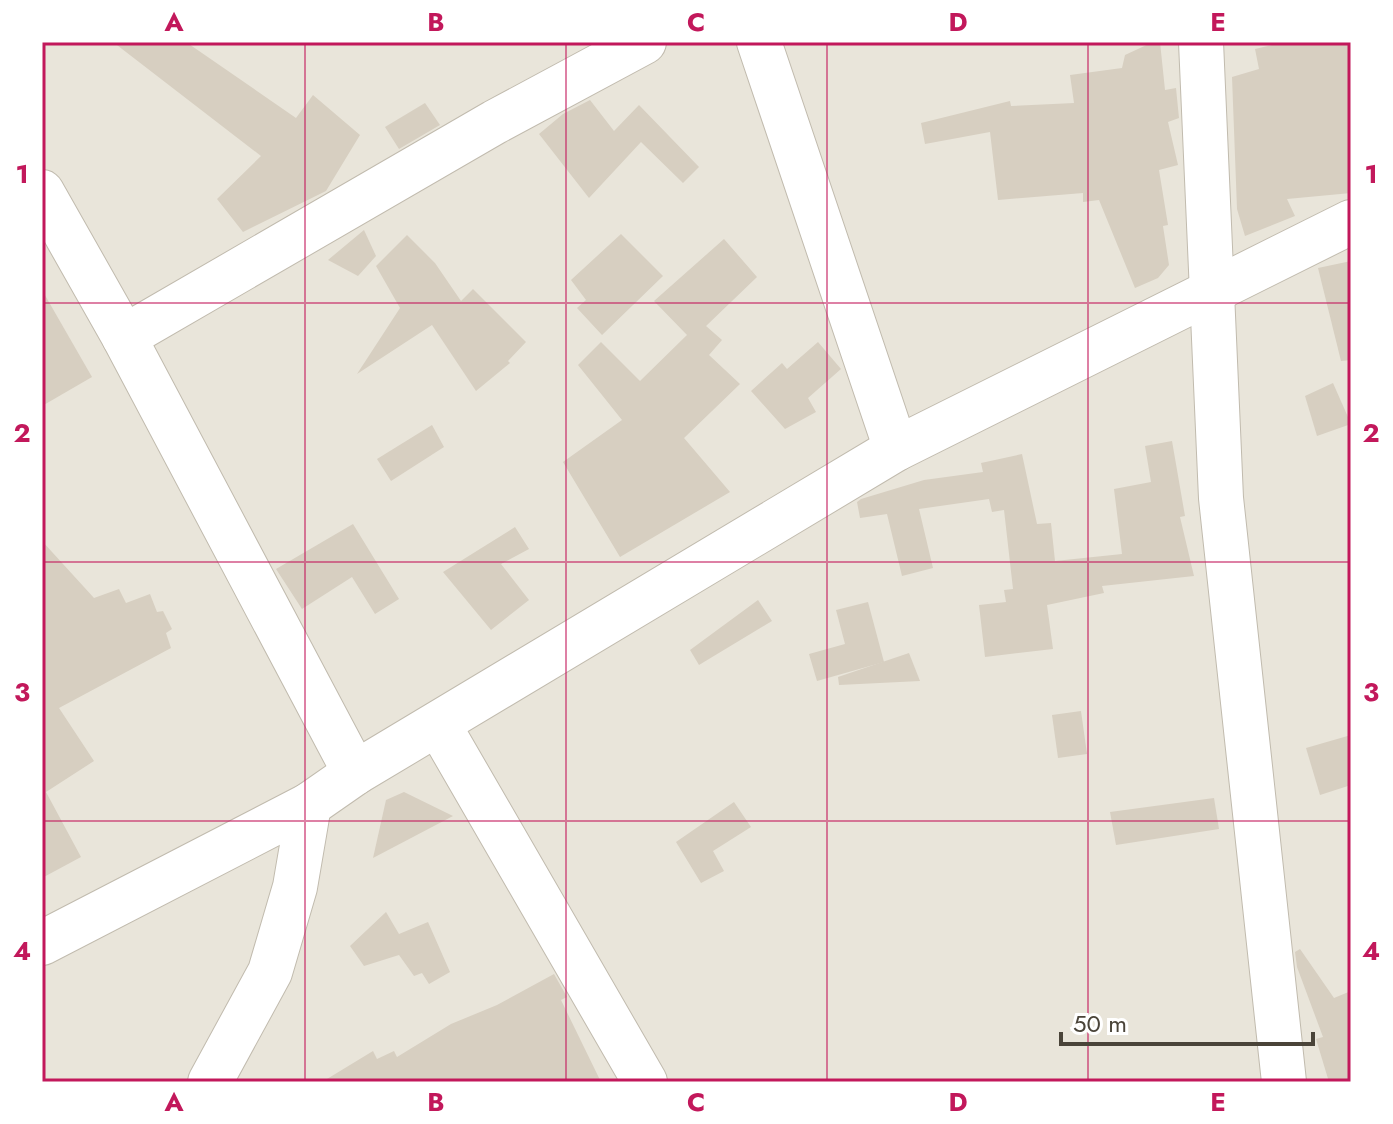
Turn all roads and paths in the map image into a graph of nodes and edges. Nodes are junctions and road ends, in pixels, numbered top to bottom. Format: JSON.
{"nodes":[{"id":1,"x":644,"y":42,"type":"edge"},
{"id":2,"x":759,"y":42,"type":"edge"},
{"id":3,"x":1201,"y":42,"type":"edge"},
{"id":4,"x":42,"y":192,"type":"edge"},
{"id":5,"x":1351,"y":222,"type":"edge"},
{"id":6,"x":1210,"y":293,"type":"junction"},
{"id":7,"x":124,"y":337,"type":"junction"},
{"id":8,"x":896,"y":449,"type":"junction"},
{"id":9,"x":438,"y":724,"type":"junction"},
{"id":10,"x":355,"y":773,"type":"junction"},
{"id":11,"x":309,"y":805,"type":"junction"},
{"id":12,"x":42,"y":943,"type":"edge"},
{"id":13,"x":210,"y":1082,"type":"edge"},
{"id":14,"x":645,"y":1082,"type":"edge"},
{"id":15,"x":1284,"y":1082,"type":"edge"}],
"edges":[{"from":1,"to":7,"type":"street"},
{"from":2,"to":8,"type":"street"},
{"from":3,"to":6,"type":"street"},
{"from":4,"to":7,"type":"street"},
{"from":5,"to":6,"type":"street"},
{"from":6,"to":8,"type":"street"},
{"from":6,"to":15,"type":"street"},
{"from":7,"to":10,"type":"street"},
{"from":8,"to":9,"type":"street"},
{"from":9,"to":10,"type":"street"},
{"from":9,"to":14,"type":"street"},
{"from":10,"to":11,"type":"street"},
{"from":11,"to":12,"type":"street"},
{"from":11,"to":13,"type":"street"}]}
